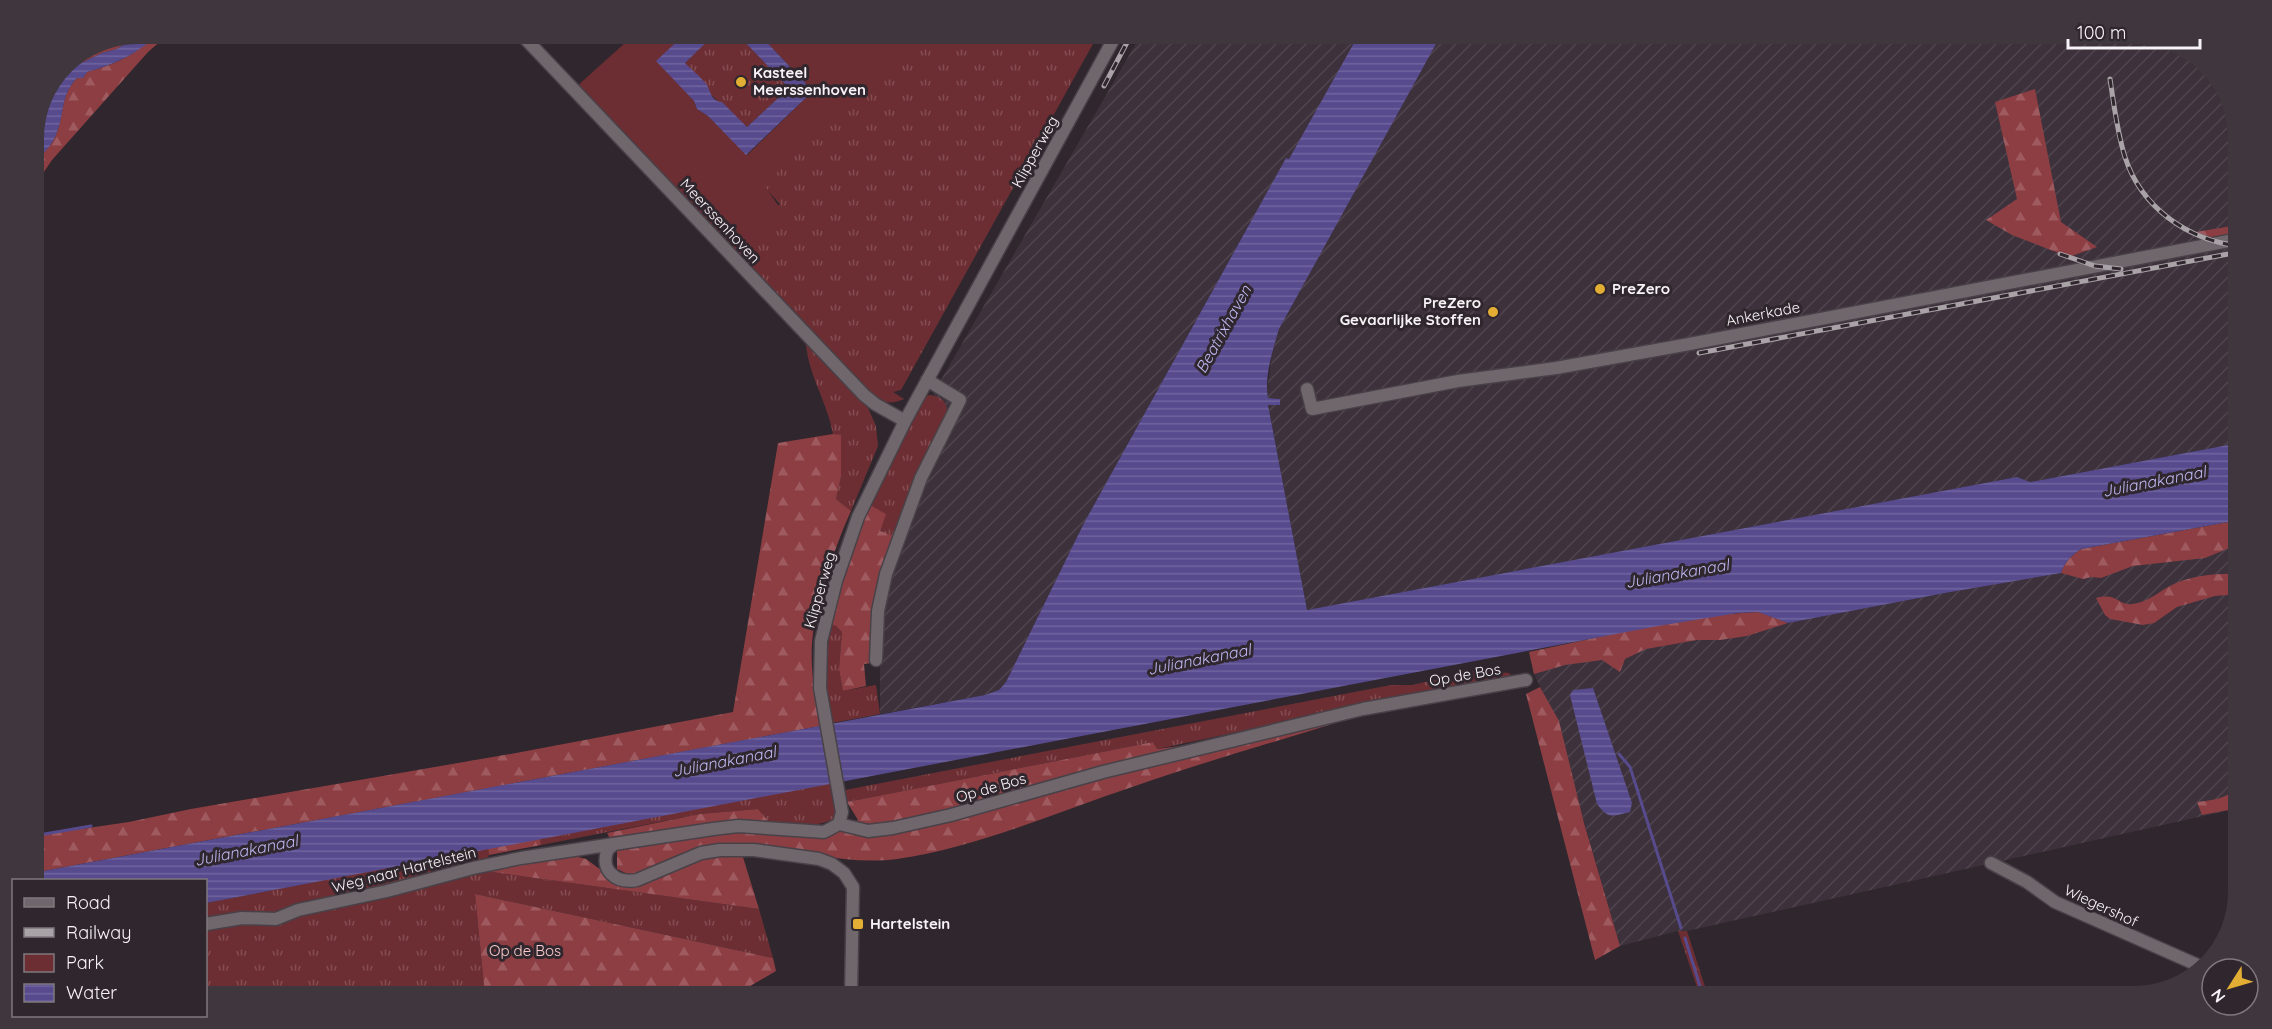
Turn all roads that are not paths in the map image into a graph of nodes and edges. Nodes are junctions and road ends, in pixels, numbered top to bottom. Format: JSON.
{"nodes":[{"id":1,"x":530,"y":44,"type":"edge"},
{"id":2,"x":1111,"y":44,"type":"edge"},
{"id":3,"x":2228,"y":241,"type":"edge"},
{"id":4,"x":927,"y":380,"type":"junction"},
{"id":5,"x":1307,"y":389,"type":"dead end"},
{"id":6,"x":905,"y":421,"type":"junction"},
{"id":7,"x":876,"y":660,"type":"dead end"},
{"id":8,"x":1526,"y":680,"type":"dead end"},
{"id":9,"x":839,"y":824,"type":"junction"},
{"id":10,"x":612,"y":846,"type":"junction"},
{"id":11,"x":1992,"y":863,"type":"dead end"},
{"id":12,"x":207,"y":924,"type":"edge"},
{"id":13,"x":2194,"y":964,"type":"edge"},
{"id":14,"x":851,"y":986,"type":"edge"}],
"edges":[{"from":1,"to":6,"type":"street","name":"Meerssenhoven"},
{"from":2,"to":4,"type":"street","name":"Klipperweg"},
{"from":3,"to":5,"type":"street","name":"Ankerkade"},
{"from":4,"to":6,"type":"street","name":"Klipperweg"},
{"from":4,"to":7,"type":"street"},
{"from":6,"to":9,"type":"street","name":"Klipperweg"},
{"from":8,"to":9,"type":"street","name":"Op de Bos"},
{"from":9,"to":10,"type":"street","name":"Op de Bos"},
{"from":10,"to":12,"type":"street","name":"Weg naar Hartelstein"},
{"from":10,"to":14,"type":"street"},
{"from":11,"to":13,"type":"street","name":"Wiegershof"}]}
